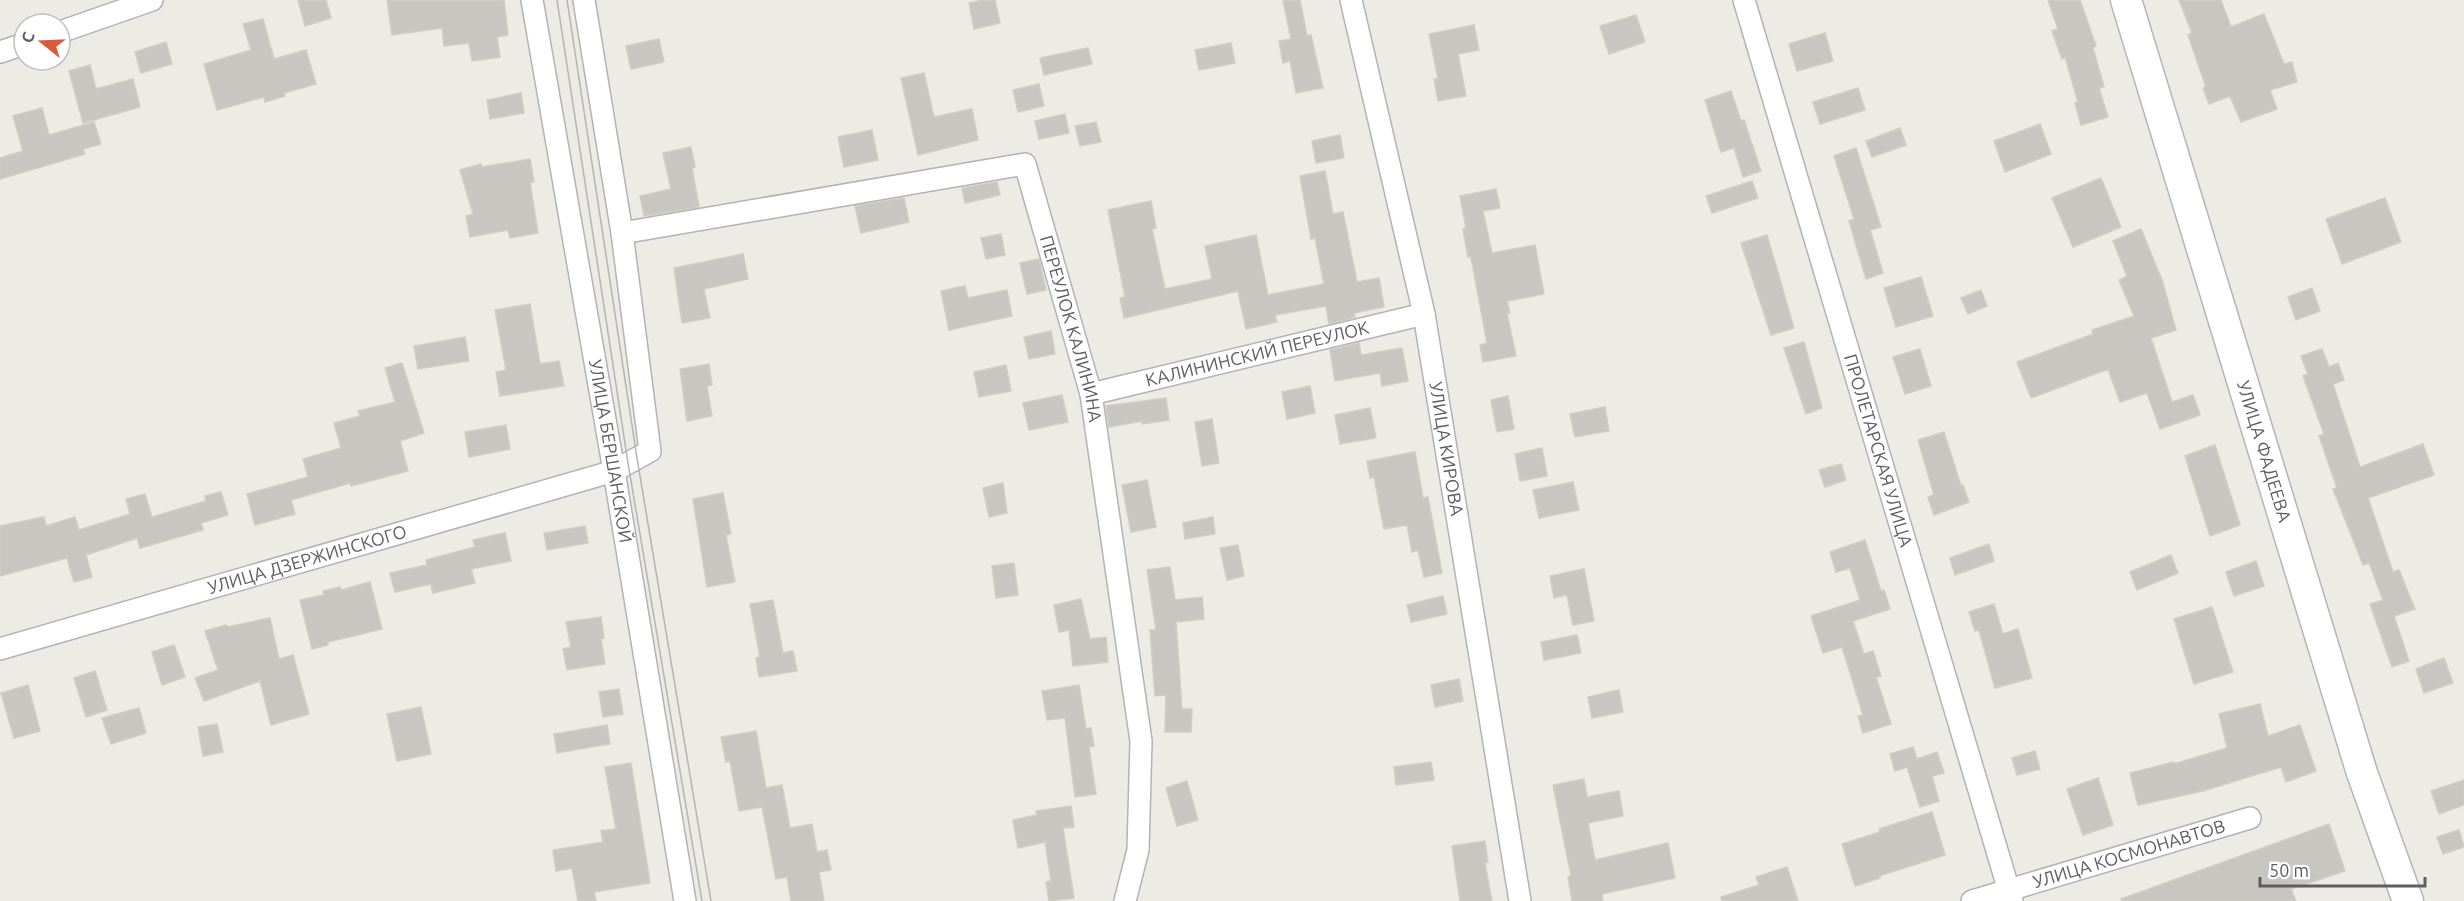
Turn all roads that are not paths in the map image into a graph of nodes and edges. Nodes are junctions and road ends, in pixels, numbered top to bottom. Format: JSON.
{"nodes":[{"id":1,"x":152,"y":0,"type":"edge"},
{"id":2,"x":532,"y":0,"type":"edge"},
{"id":3,"x":584,"y":0,"type":"edge"},
{"id":4,"x":1351,"y":0,"type":"edge"},
{"id":5,"x":1744,"y":0,"type":"edge"},
{"id":6,"x":2126,"y":0,"type":"edge"},
{"id":7,"x":72,"y":28,"type":"edge"},
{"id":8,"x":622,"y":233,"type":"junction"},
{"id":9,"x":1424,"y":314,"type":"junction"},
{"id":10,"x":1091,"y":394,"type":"junction"},
{"id":11,"x":614,"y":471,"type":"junction"},
{"id":12,"x":0,"y":649,"type":"edge"},
{"id":13,"x":2250,"y":818,"type":"dead end"},
{"id":14,"x":2009,"y":895,"type":"edge"},
{"id":15,"x":685,"y":901,"type":"edge"},
{"id":16,"x":1125,"y":901,"type":"edge"},
{"id":17,"x":1520,"y":901,"type":"edge"},
{"id":18,"x":1972,"y":901,"type":"edge"},
{"id":19,"x":2408,"y":901,"type":"edge"}],
"edges":[{"from":1,"to":7,"type":"street"},
{"from":2,"to":11,"type":"street","name":"УЛИЦА БЕРШАНСКОЙ"},
{"from":3,"to":8,"type":"street"},
{"from":4,"to":9,"type":"street","name":"УЛИЦА КИРОВА"},
{"from":5,"to":14,"type":"street","name":"ПРОЛЕТАРСКАЯ УЛИЦА"},
{"from":6,"to":19,"type":"main road","name":"УЛИЦА ФАДЕЕВА"},
{"from":8,"to":10,"type":"street","name":"ПЕРЕУЛОК КАЛИНИНА"},
{"from":8,"to":11,"type":"street","name":"УЛИЦА ДЗЕРЖИНСКОГО"},
{"from":9,"to":10,"type":"street","name":"КАЛИНИНСКИЙ ПЕРЕУЛОК"},
{"from":9,"to":17,"type":"street","name":"УЛИЦА КИРОВА"},
{"from":10,"to":16,"type":"street","name":"ПЕРЕУЛОК КАЛИНИНА"},
{"from":11,"to":12,"type":"street","name":"УЛИЦА ДЗЕРЖИНСКОГО"},
{"from":11,"to":15,"type":"street","name":"УЛИЦА БЕРШАНСКОЙ"},
{"from":13,"to":14,"type":"street","name":"УЛИЦА КОСМОНАВТОВ"},
{"from":14,"to":18,"type":"street","name":"УЛИЦА КОСМОНАВТОВ"}]}
